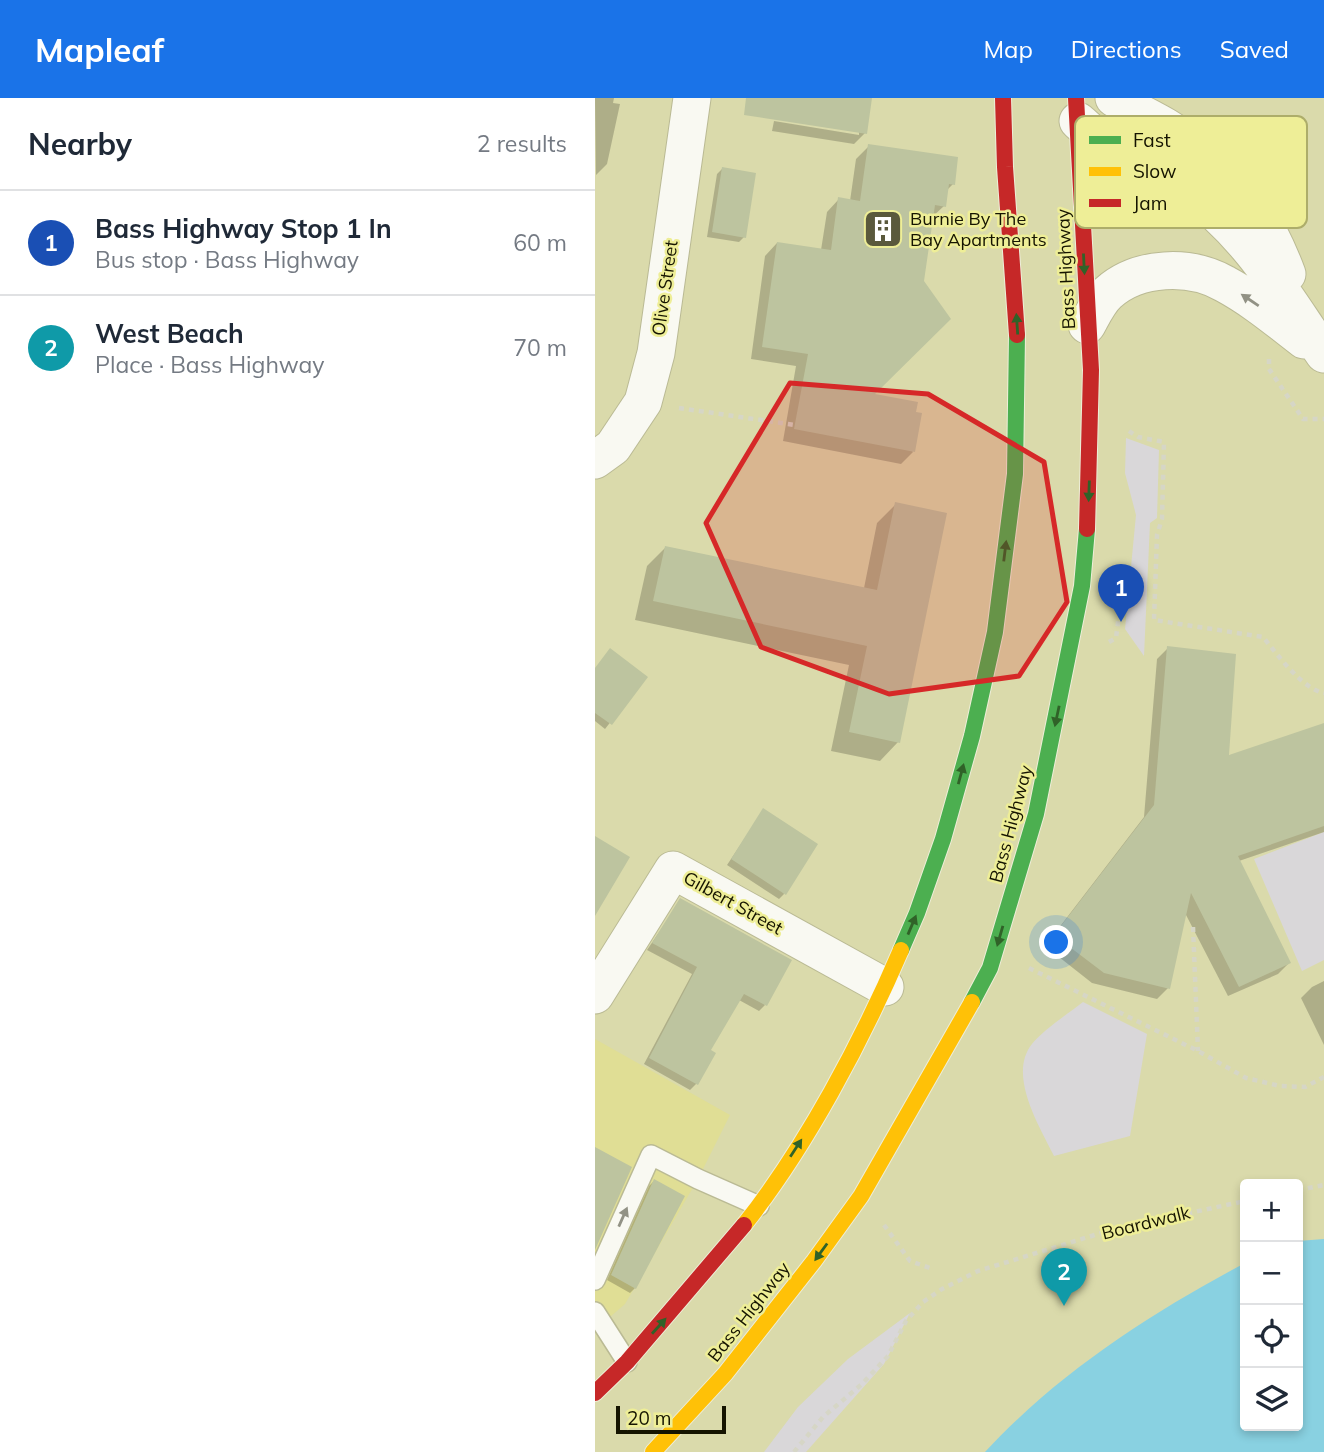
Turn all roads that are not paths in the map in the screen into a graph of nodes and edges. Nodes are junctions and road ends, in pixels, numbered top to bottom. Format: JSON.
{"nodes":[{"id":1,"x":692,"y":98,"type":"edge"},
{"id":2,"x":1003,"y":98,"type":"edge"},
{"id":3,"x":1114,"y":98,"type":"edge"},
{"id":4,"x":1071,"y":108,"type":"edge"},
{"id":5,"x":1146,"y":116,"type":"edge"},
{"id":6,"x":1075,"y":162,"type":"edge"},
{"id":7,"x":1080,"y":228,"type":"edge"},
{"id":8,"x":1231,"y":228,"type":"edge"},
{"id":9,"x":1266,"y":228,"type":"edge"},
{"id":10,"x":1087,"y":325,"type":"junction"},
{"id":11,"x":1319,"y":346,"type":"edge"},
{"id":12,"x":595,"y":460,"type":"edge"},
{"id":13,"x":885,"y":987,"type":"junction"},
{"id":14,"x":595,"y":995,"type":"edge"},
{"id":15,"x":759,"y":1206,"type":"junction"},
{"id":16,"x":595,"y":1280,"type":"edge"},
{"id":17,"x":595,"y":1312,"type":"edge"},
{"id":18,"x":627,"y":1362,"type":"junction"},
{"id":19,"x":595,"y":1378,"type":"edge"},
{"id":20,"x":595,"y":1393,"type":"edge"},
{"id":21,"x":653,"y":1452,"type":"edge"}],
"edges":[{"from":1,"to":12,"type":"street","name":"Olive Street"},
{"from":13,"to":2,"type":"highway","one_way":true},
{"from":3,"to":5,"type":"street"},
{"from":4,"to":6,"type":"highway","name":"Bass Highway","one_way":true},
{"from":7,"to":10,"type":"highway","name":"Bass Highway","one_way":true},
{"from":8,"to":11,"type":"street"},
{"from":9,"to":11,"type":"street"},
{"from":11,"to":10,"type":"street","one_way":true},
{"from":10,"to":21,"type":"highway","name":"Bass Highway","one_way":true},
{"from":13,"to":14,"type":"street","name":"Gilbert Street"},
{"from":15,"to":13,"type":"highway","one_way":true},
{"from":16,"to":15,"type":"lane","one_way":true},
{"from":18,"to":15,"type":"highway","one_way":true},
{"from":17,"to":18,"type":"lane"},
{"from":18,"to":19,"type":"street"},
{"from":18,"to":20,"type":"highway"}]}
